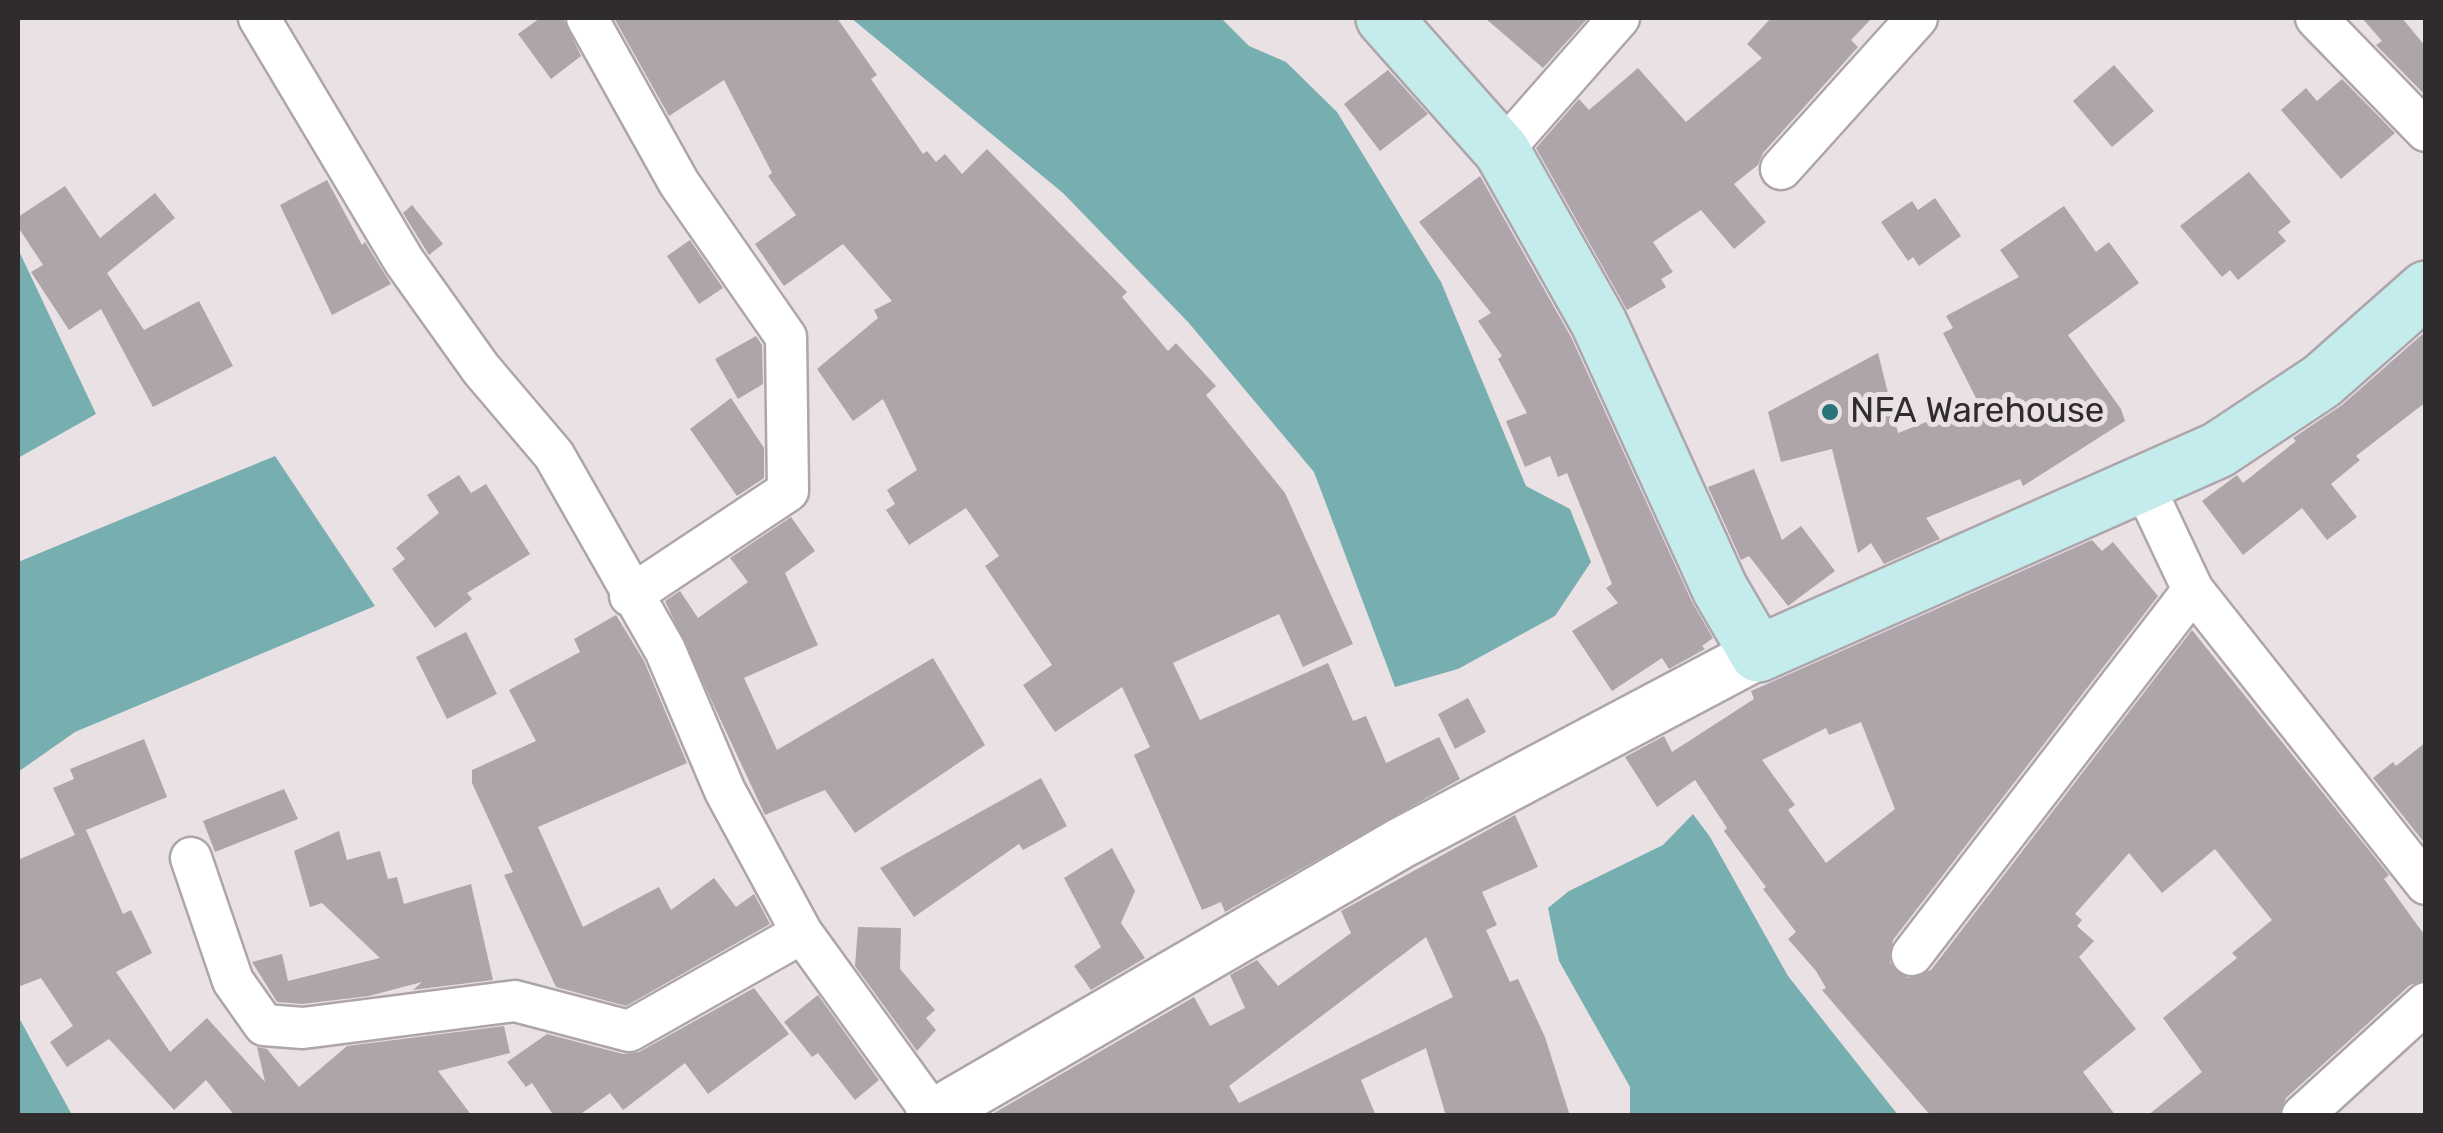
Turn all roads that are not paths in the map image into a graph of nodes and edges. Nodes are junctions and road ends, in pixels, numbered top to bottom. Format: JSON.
{"nodes":[{"id":1,"x":259,"y":18,"type":"edge"},
{"id":2,"x":587,"y":18,"type":"edge"},
{"id":3,"x":1384,"y":18,"type":"edge"},
{"id":4,"x":1619,"y":18,"type":"edge"},
{"id":5,"x":1916,"y":18,"type":"edge"},
{"id":6,"x":2316,"y":18,"type":"edge"},
{"id":7,"x":2426,"y":131,"type":"edge"},
{"id":8,"x":1502,"y":151,"type":"junction"},
{"id":9,"x":1782,"y":170,"type":"dead end"},
{"id":10,"x":2426,"y":290,"type":"edge"},
{"id":11,"x":2144,"y":486,"type":"junction"},
{"id":12,"x":2193,"y":590,"type":"junction"},
{"id":13,"x":630,"y":596,"type":"junction"},
{"id":14,"x":1758,"y":654,"type":"junction"},
{"id":15,"x":191,"y":858,"type":"dead end"},
{"id":16,"x":2426,"y":884,"type":"edge"},
{"id":17,"x":802,"y":934,"type":"junction"},
{"id":18,"x":1912,"y":955,"type":"dead end"},
{"id":19,"x":2426,"y":1003,"type":"edge"},
{"id":20,"x":932,"y":1115,"type":"edge"},
{"id":21,"x":2302,"y":1116,"type":"edge"}],
"edges":[{"from":1,"to":13,"type":"street"},
{"from":2,"to":13,"type":"street"},
{"from":3,"to":8,"type":"main road"},
{"from":4,"to":8,"type":"street"},
{"from":5,"to":9,"type":"street"},
{"from":6,"to":7,"type":"street"},
{"from":8,"to":14,"type":"main road"},
{"from":10,"to":11,"type":"main road"},
{"from":11,"to":12,"type":"street"},
{"from":11,"to":14,"type":"main road"},
{"from":12,"to":16,"type":"street"},
{"from":12,"to":18,"type":"street"},
{"from":13,"to":17,"type":"street"},
{"from":14,"to":20,"type":"street"},
{"from":15,"to":17,"type":"street"},
{"from":17,"to":20,"type":"street"},
{"from":19,"to":21,"type":"street"}]}
